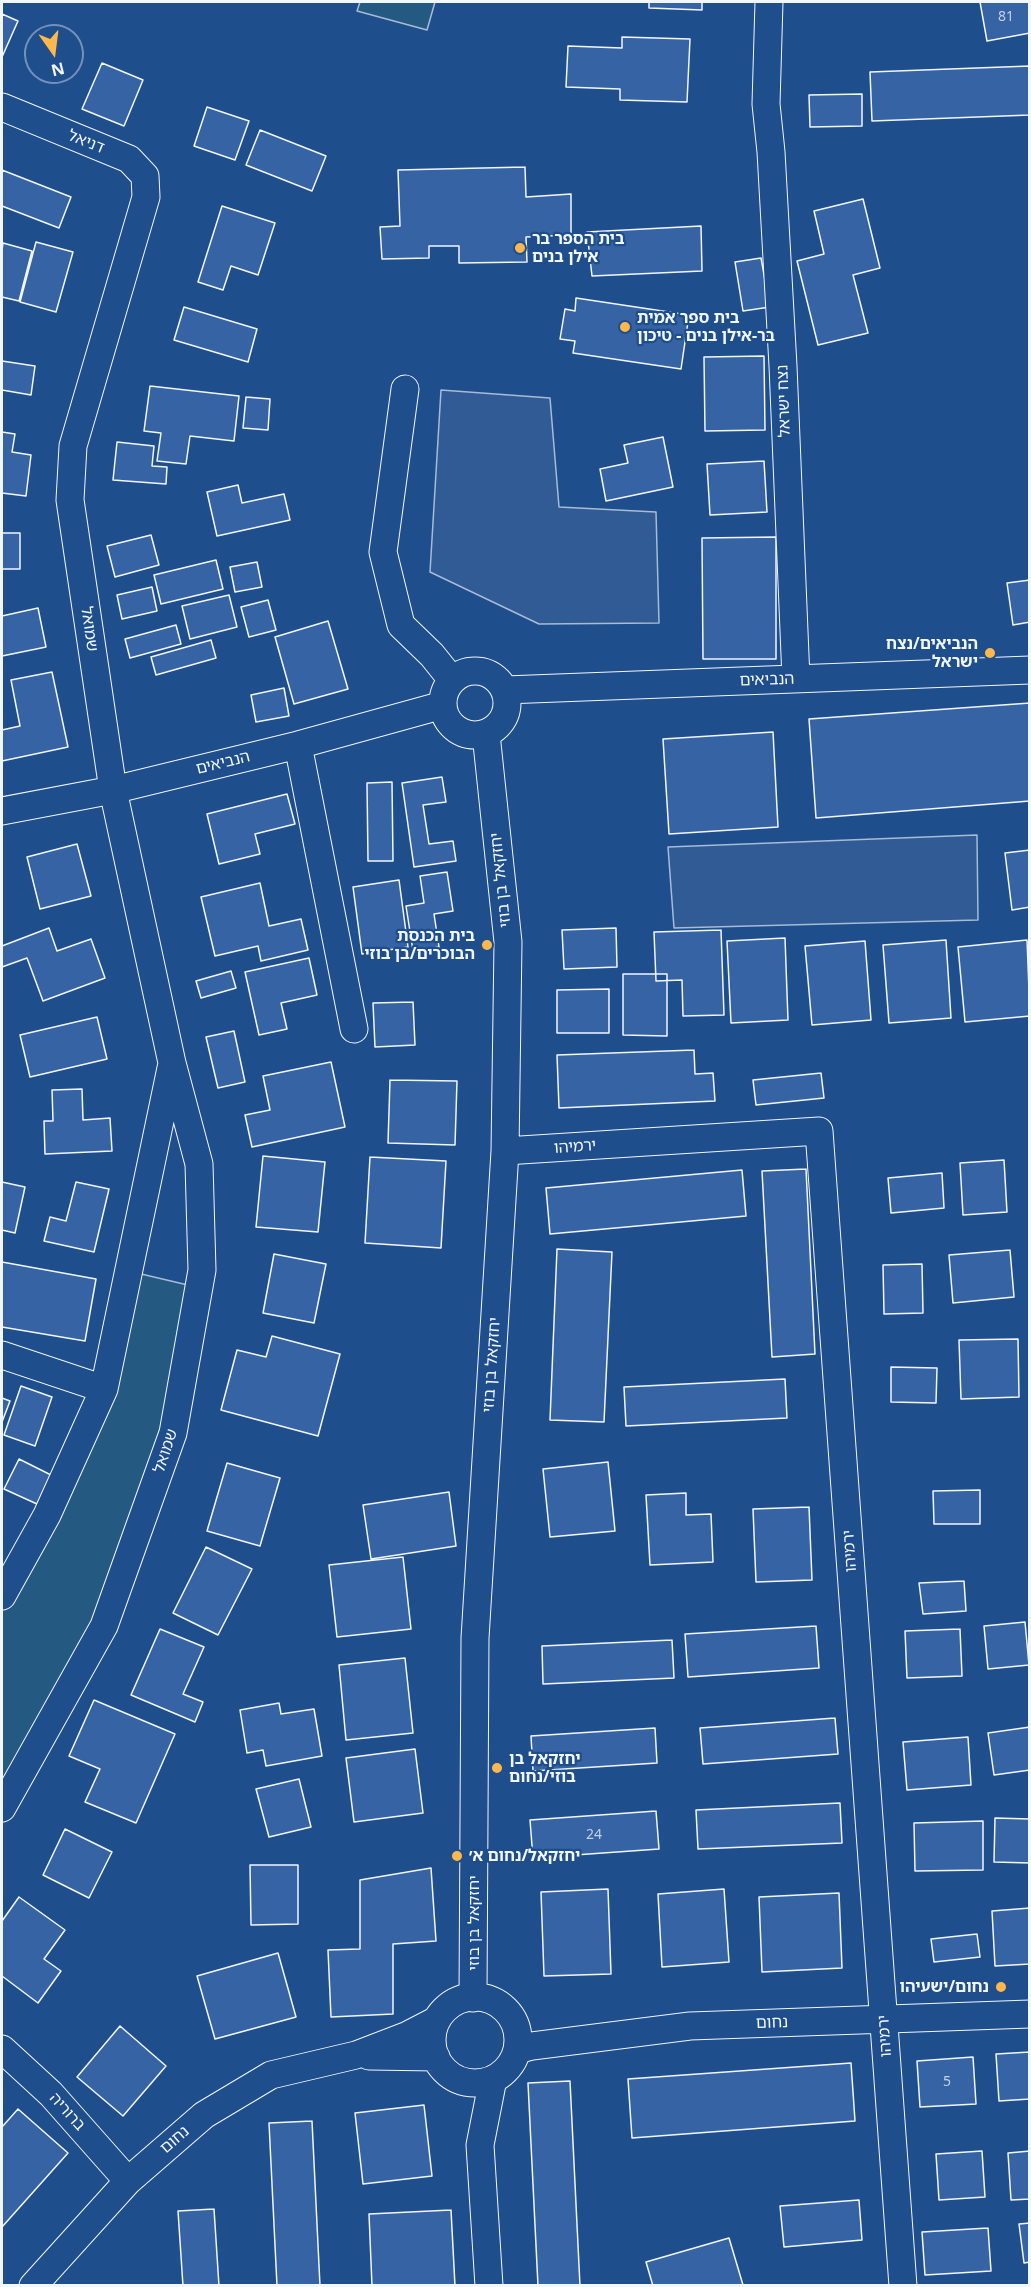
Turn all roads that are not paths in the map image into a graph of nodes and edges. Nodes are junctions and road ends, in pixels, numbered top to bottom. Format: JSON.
{"nodes":[{"id":1,"x":769,"y":2,"type":"edge"},
{"id":2,"x":2,"y":107,"type":"edge"},
{"id":3,"x":146,"y":197,"type":"joint"},
{"id":4,"x":405,"y":389,"type":"dead end"},
{"id":5,"x":1029,"y":670,"type":"edge"},
{"id":6,"x":796,"y":679,"type":"junction"},
{"id":7,"x":452,"y":680,"type":"junction"},
{"id":8,"x":505,"y":690,"type":"junction"},
{"id":9,"x":443,"y":705,"type":"junction"},
{"id":10,"x":486,"y":734,"type":"junction"},
{"id":11,"x":298,"y":745,"type":"junction"},
{"id":12,"x":113,"y":790,"type":"junction"},
{"id":13,"x":2,"y":811,"type":"edge"},
{"id":14,"x":354,"y":1029,"type":"dead end"},
{"id":15,"x":172,"y":1064,"type":"junction"},
{"id":16,"x":505,"y":1151,"type":"junction"},
{"id":17,"x":2,"y":1355,"type":"edge"},
{"id":18,"x":104,"y":1389,"type":"junction"},
{"id":19,"x":2,"y":1596,"type":"edge"},
{"id":20,"x":2,"y":1808,"type":"edge"},
{"id":21,"x":473,"y":1998,"type":"junction"},
{"id":22,"x":1029,"y":2014,"type":"edge"},
{"id":23,"x":437,"y":2020,"type":"junction"},
{"id":24,"x":884,"y":2020,"type":"junction"},
{"id":25,"x":2,"y":2049,"type":"edge"},
{"id":26,"x":517,"y":2050,"type":"junction"},
{"id":27,"x":356,"y":2055,"type":"junction"},
{"id":28,"x":436,"y":2057,"type":"junction"},
{"id":29,"x":456,"y":2079,"type":"junction"},
{"id":30,"x":493,"y":2079,"type":"junction"},
{"id":31,"x":480,"y":2145,"type":"junction"},
{"id":32,"x":128,"y":2181,"type":"junction"},
{"id":33,"x":33,"y":2286,"type":"edge"},
{"id":34,"x":489,"y":2286,"type":"edge"},
{"id":35,"x":903,"y":2286,"type":"edge"}],
"edges":[{"from":1,"to":6,"type":"street","name":"נצח ישראל"},
{"from":2,"to":3,"type":"street","name":"דניאל"},
{"from":3,"to":12,"type":"street","name":"שמואל"},
{"from":4,"to":7,"type":"street"},
{"from":5,"to":6,"type":"street","name":"הנביאים"},
{"from":6,"to":8,"type":"street","name":"הנביאים"},
{"from":7,"to":8,"type":"street"},
{"from":7,"to":9,"type":"street"},
{"from":8,"to":10,"type":"street"},
{"from":9,"to":10,"type":"street"},
{"from":9,"to":11,"type":"street","name":"הנביאים"},
{"from":10,"to":16,"type":"street","name":"יחזקאל בן בוזי"},
{"from":11,"to":12,"type":"street","name":"הנביאים"},
{"from":11,"to":14,"type":"street"},
{"from":12,"to":13,"type":"street","name":"הנביאים"},
{"from":12,"to":15,"type":"street","name":"שמואל"},
{"from":15,"to":18,"type":"street","name":"שמואל"},
{"from":15,"to":20,"type":"street","name":"שמואל"},
{"from":16,"to":21,"type":"street","name":"יחזקאל בן בוזי"},
{"from":16,"to":24,"type":"street","name":"ירמיהו"},
{"from":17,"to":18,"type":"street"},
{"from":18,"to":19,"type":"street","name":"שמואל"},
{"from":21,"to":23,"type":"street"},
{"from":21,"to":26,"type":"street"},
{"from":22,"to":24,"type":"street","name":"נחום"},
{"from":23,"to":27,"type":"street","name":"נחום"},
{"from":23,"to":28,"type":"street"},
{"from":24,"to":26,"type":"street","name":"נחום"},
{"from":24,"to":35,"type":"street","name":"ירמיהו"},
{"from":25,"to":32,"type":"street","name":"ברוריה"},
{"from":26,"to":30,"type":"street"},
{"from":27,"to":28,"type":"street","name":"נחום"},
{"from":27,"to":32,"type":"street","name":"נחום"},
{"from":28,"to":29,"type":"street"},
{"from":29,"to":30,"type":"street"},
{"from":29,"to":31,"type":"street"},
{"from":30,"to":31,"type":"street"},
{"from":31,"to":34,"type":"street"},
{"from":32,"to":33,"type":"street","name":"נחום"}]}
